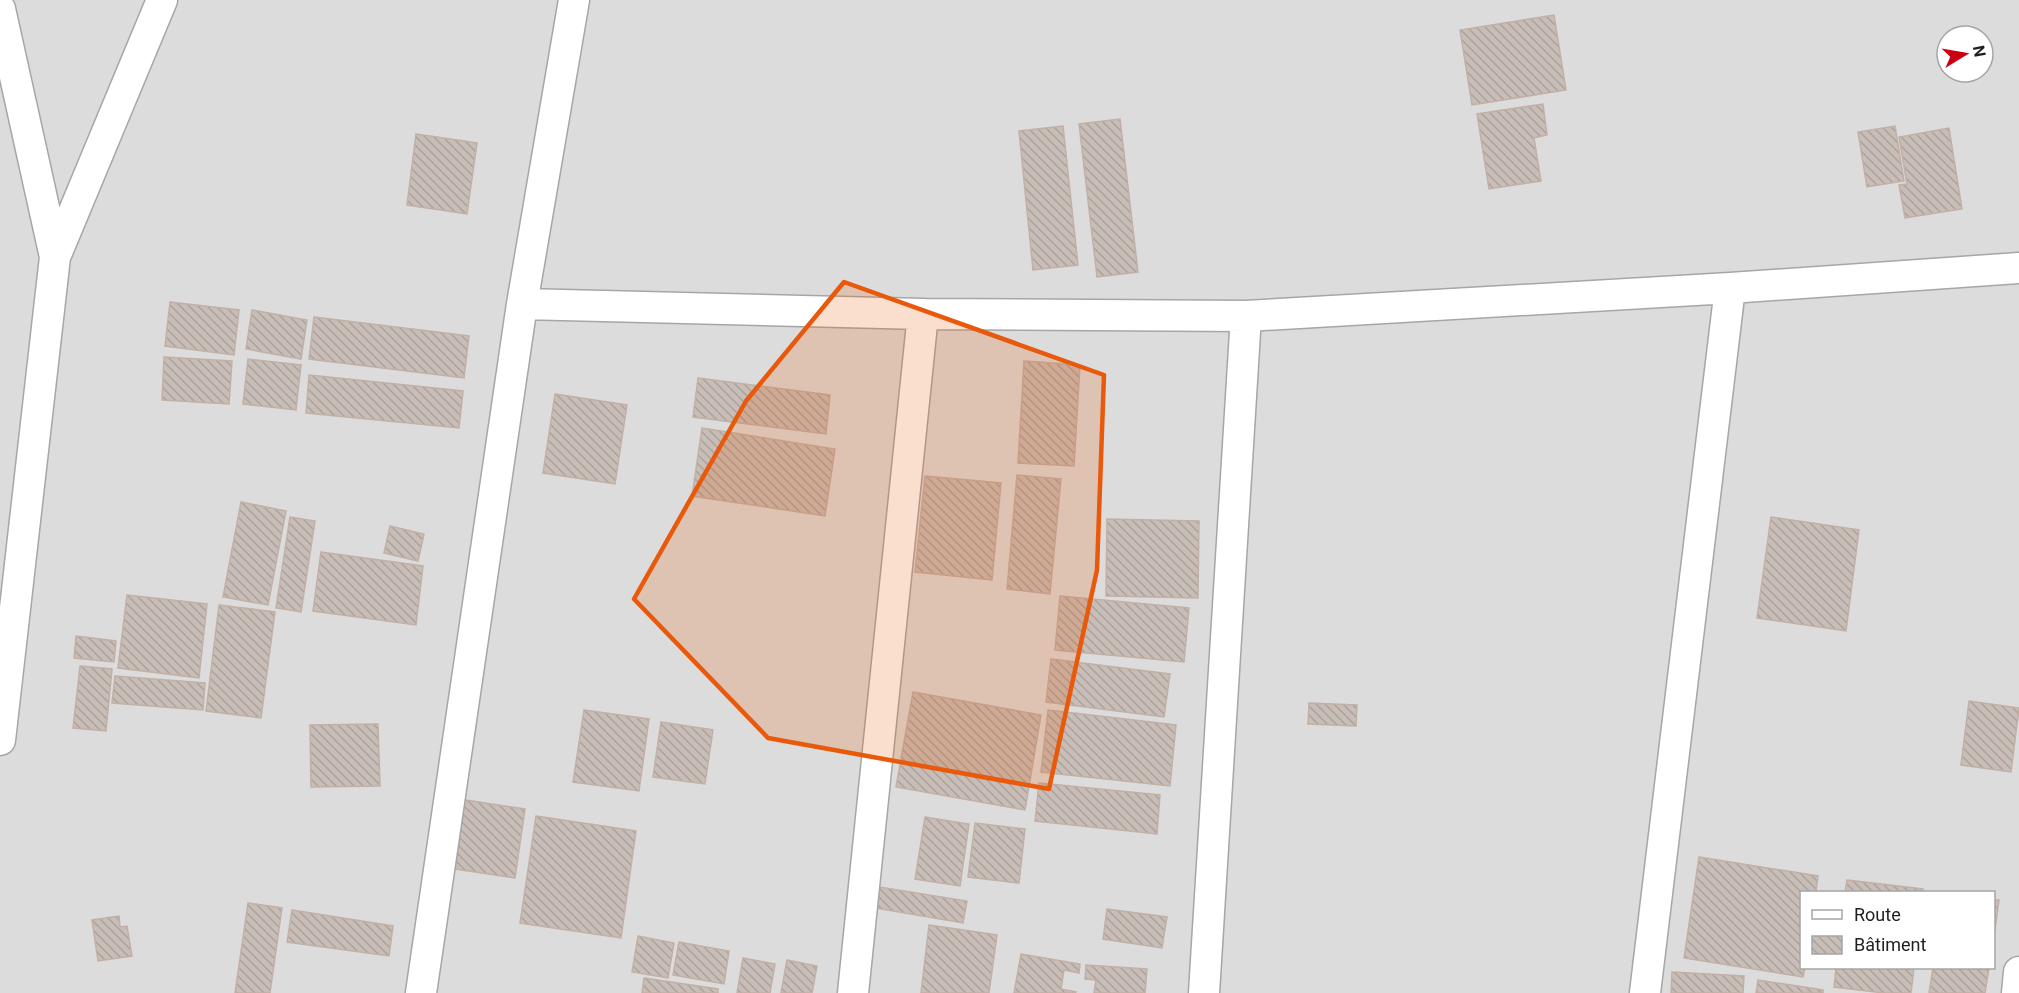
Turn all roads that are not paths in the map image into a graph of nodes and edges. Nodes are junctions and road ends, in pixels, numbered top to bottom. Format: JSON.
{"nodes":[{"id":1,"x":162,"y":0,"type":"edge"},
{"id":2,"x":574,"y":0,"type":"edge"},
{"id":3,"x":0,"y":9,"type":"edge"},
{"id":4,"x":55,"y":257,"type":"junction"},
{"id":5,"x":2019,"y":268,"type":"edge"},
{"id":6,"x":1730,"y":288,"type":"junction"},
{"id":7,"x":522,"y":303,"type":"junction"},
{"id":8,"x":923,"y":314,"type":"junction"},
{"id":9,"x":1246,"y":316,"type":"junction"},
{"id":10,"x":0,"y":740,"type":"edge"},
{"id":11,"x":2019,"y":972,"type":"edge"},
{"id":12,"x":421,"y":993,"type":"edge"},
{"id":13,"x":853,"y":993,"type":"edge"},
{"id":14,"x":1204,"y":993,"type":"edge"},
{"id":15,"x":1645,"y":993,"type":"edge"},
{"id":16,"x":2017,"y":993,"type":"edge"}],
"edges":[{"from":1,"to":4,"type":"street"},
{"from":2,"to":7,"type":"street"},
{"from":3,"to":4,"type":"street"},
{"from":4,"to":10,"type":"street"},
{"from":5,"to":6,"type":"street"},
{"from":6,"to":9,"type":"street"},
{"from":6,"to":15,"type":"street"},
{"from":7,"to":8,"type":"street"},
{"from":7,"to":12,"type":"street"},
{"from":8,"to":9,"type":"street"},
{"from":8,"to":13,"type":"street"},
{"from":9,"to":14,"type":"street"},
{"from":11,"to":16,"type":"street"}]}
